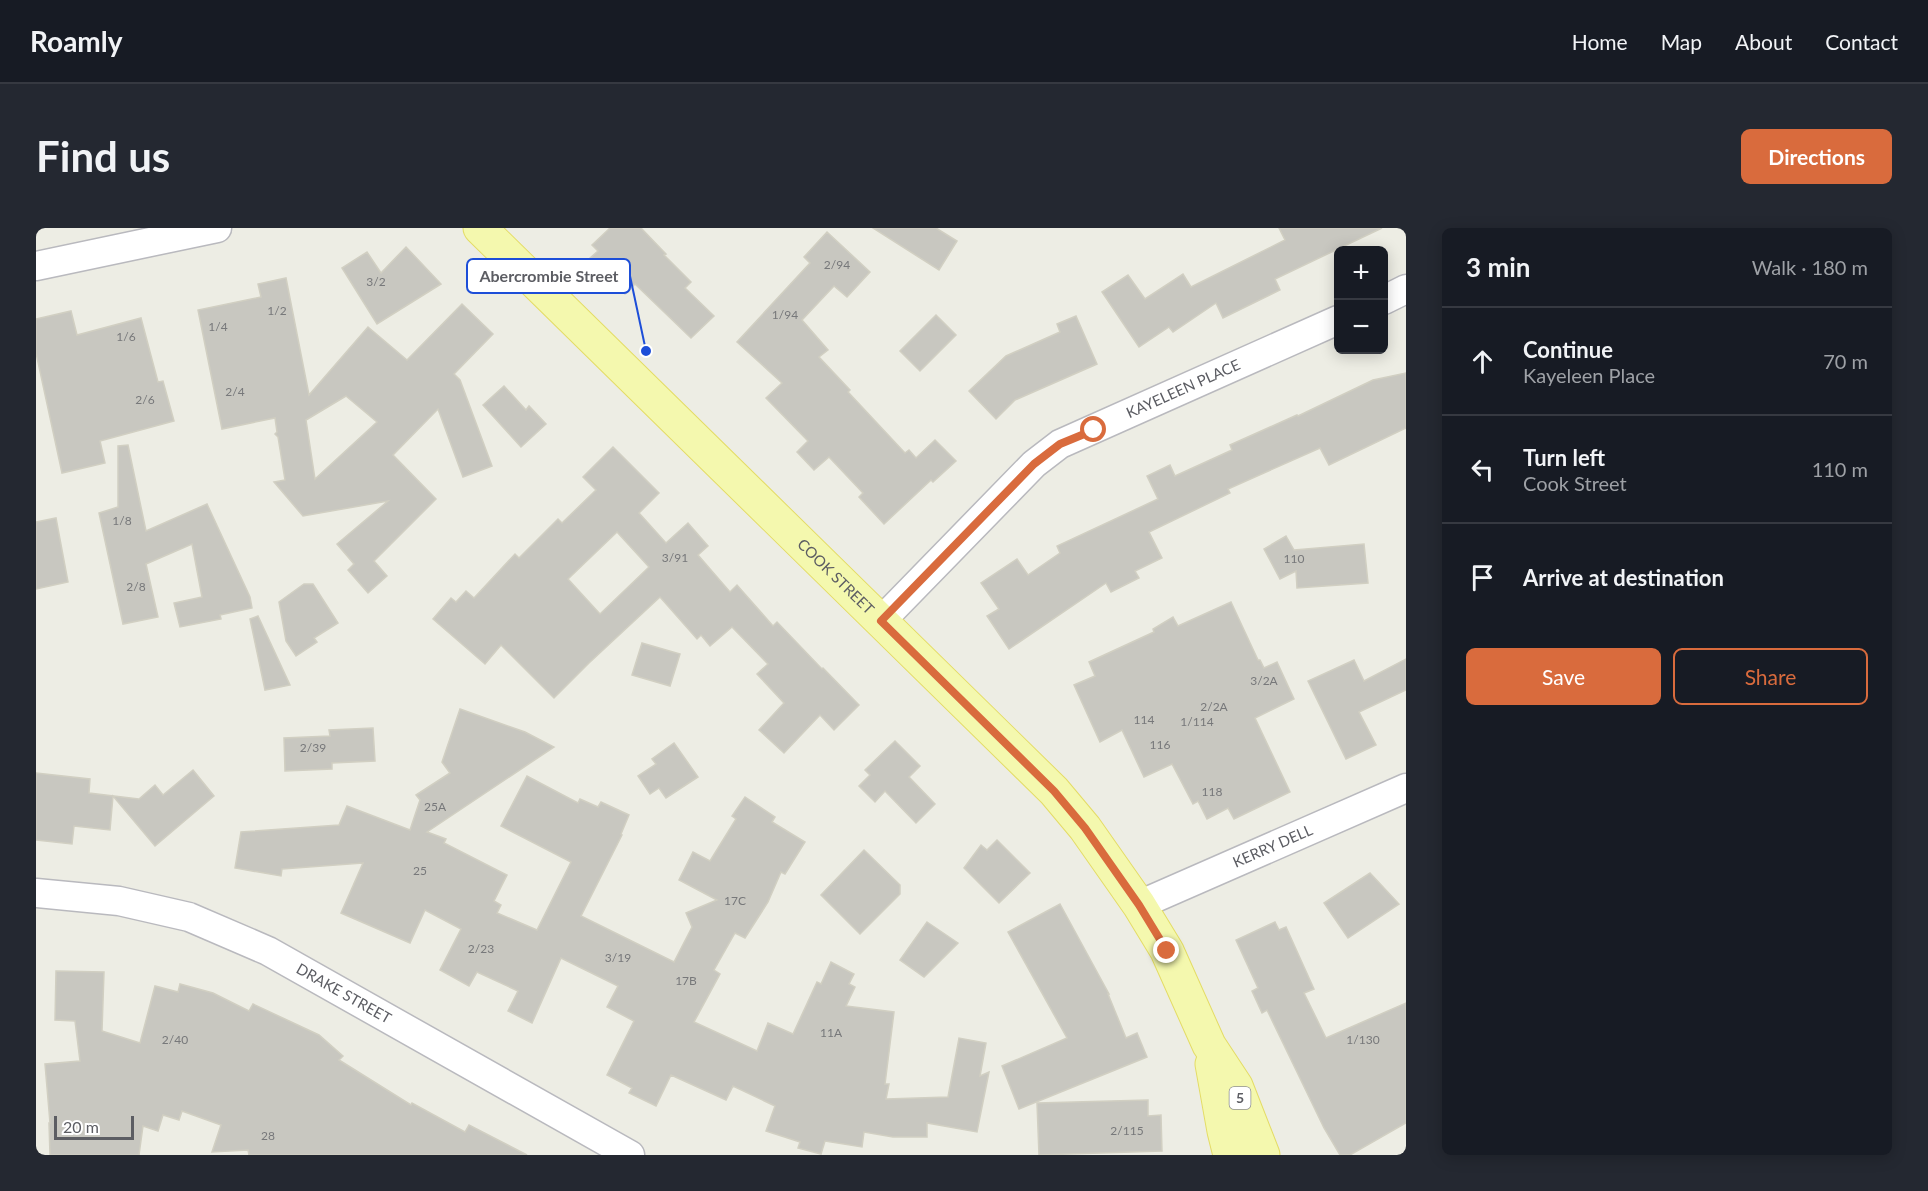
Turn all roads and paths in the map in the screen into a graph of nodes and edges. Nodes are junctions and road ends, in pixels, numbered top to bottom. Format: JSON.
{"nodes":[{"id":1,"x":217,"y":228,"type":"edge"},
{"id":2,"x":480,"y":228,"type":"edge"},
{"id":3,"x":36,"y":266,"type":"edge"},
{"id":4,"x":1406,"y":290,"type":"edge"},
{"id":5,"x":1388,"y":298,"type":"edge"},
{"id":6,"x":1334,"y":322,"type":"edge"},
{"id":7,"x":881,"y":621,"type":"junction"},
{"id":8,"x":1406,"y":788,"type":"edge"},
{"id":9,"x":36,"y":893,"type":"edge"},
{"id":10,"x":1139,"y":905,"type":"junction"},
{"id":11,"x":1209,"y":1045,"type":"junction"},
{"id":12,"x":630,"y":1155,"type":"edge"},
{"id":13,"x":1230,"y":1155,"type":"edge"},
{"id":14,"x":1263,"y":1155,"type":"edge"}],
"edges":[{"from":1,"to":3,"type":"street"},
{"from":2,"to":7,"type":"main road","name":"COOK STREET","number":"5"},
{"from":4,"to":5,"type":"street"},
{"from":6,"to":7,"type":"street","name":"KAYELEEN PLACE"},
{"from":7,"to":10,"type":"main road","name":"COOK STREET","number":"5"},
{"from":8,"to":10,"type":"street","name":"KERRY DELL"},
{"from":9,"to":12,"type":"street","name":"DRAKE STREET"},
{"from":10,"to":11,"type":"main road","name":"COOK STREET","number":"5"},
{"from":11,"to":13,"type":"main road","name":"COOK STREET","number":"5"},
{"from":11,"to":14,"type":"main road","name":"COOK STREET","number":"5"}]}
